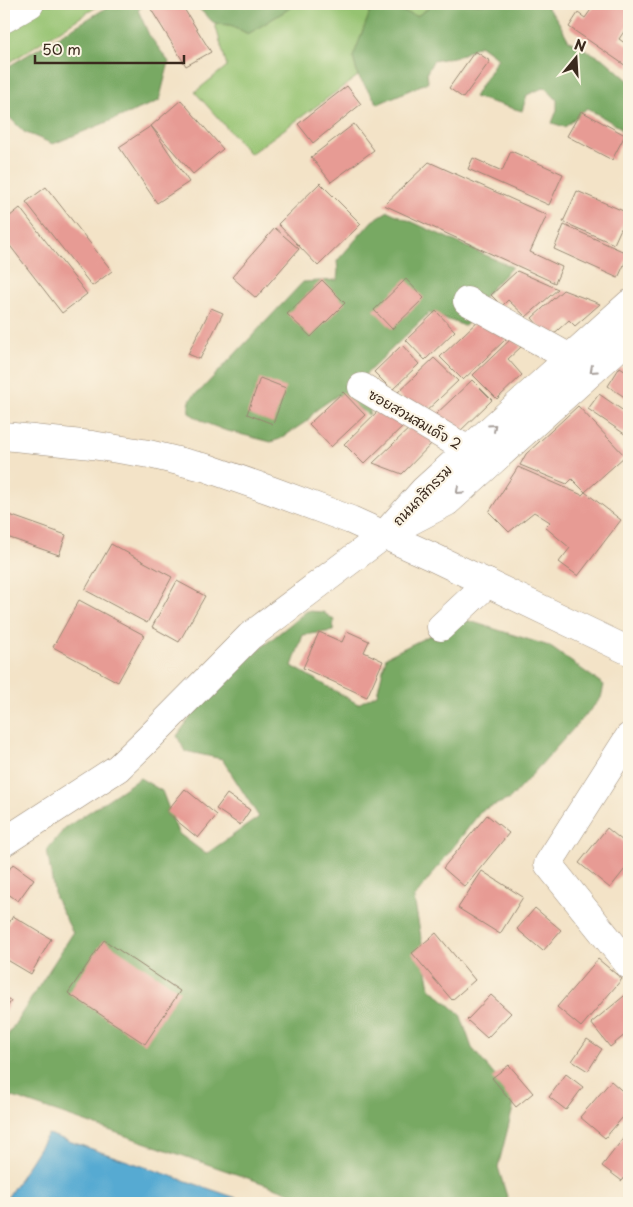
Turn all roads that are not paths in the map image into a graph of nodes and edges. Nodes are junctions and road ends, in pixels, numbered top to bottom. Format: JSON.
{"nodes":[{"id":1,"x":30,"y":4,"type":"edge"},
{"id":2,"x":4,"y":19,"type":"edge"},
{"id":3,"x":467,"y":301,"type":"dead end"},
{"id":4,"x":629,"y":304,"type":"edge"},
{"id":5,"x":629,"y":338,"type":"edge"},
{"id":6,"x":570,"y":358,"type":"junction"},
{"id":7,"x":362,"y":388,"type":"dead end"},
{"id":8,"x":4,"y":436,"type":"edge"},
{"id":9,"x":468,"y":450,"type":"junction"},
{"id":10,"x":384,"y":535,"type":"junction"},
{"id":11,"x":488,"y":583,"type":"junction"},
{"id":12,"x":440,"y":626,"type":"dead end"},
{"id":13,"x":629,"y":651,"type":"edge"},
{"id":14,"x":629,"y":737,"type":"edge"},
{"id":15,"x":4,"y":842,"type":"edge"},
{"id":16,"x":629,"y":965,"type":"edge"}],
"edges":[{"from":1,"to":2,"type":"main road"},
{"from":3,"to":6,"type":"main road"},
{"from":4,"to":6,"type":"main road","name":"ถนนกสิกรรม"},
{"from":5,"to":10,"type":"main road","name":"ถนนกสิกรรม","one_way":true},
{"from":9,"to":6,"type":"main road","name":"ถนนกสิกรรม","one_way":true},
{"from":7,"to":9,"type":"main road","name":"ซอยสวนสมเด็จ 2"},
{"from":8,"to":10,"type":"main road"},
{"from":9,"to":10,"type":"main road","name":"ถนนกสิกรรม"},
{"from":10,"to":11,"type":"main road"},
{"from":10,"to":15,"type":"main road"},
{"from":11,"to":12,"type":"main road"},
{"from":11,"to":13,"type":"main road"},
{"from":14,"to":16,"type":"main road"}]}
